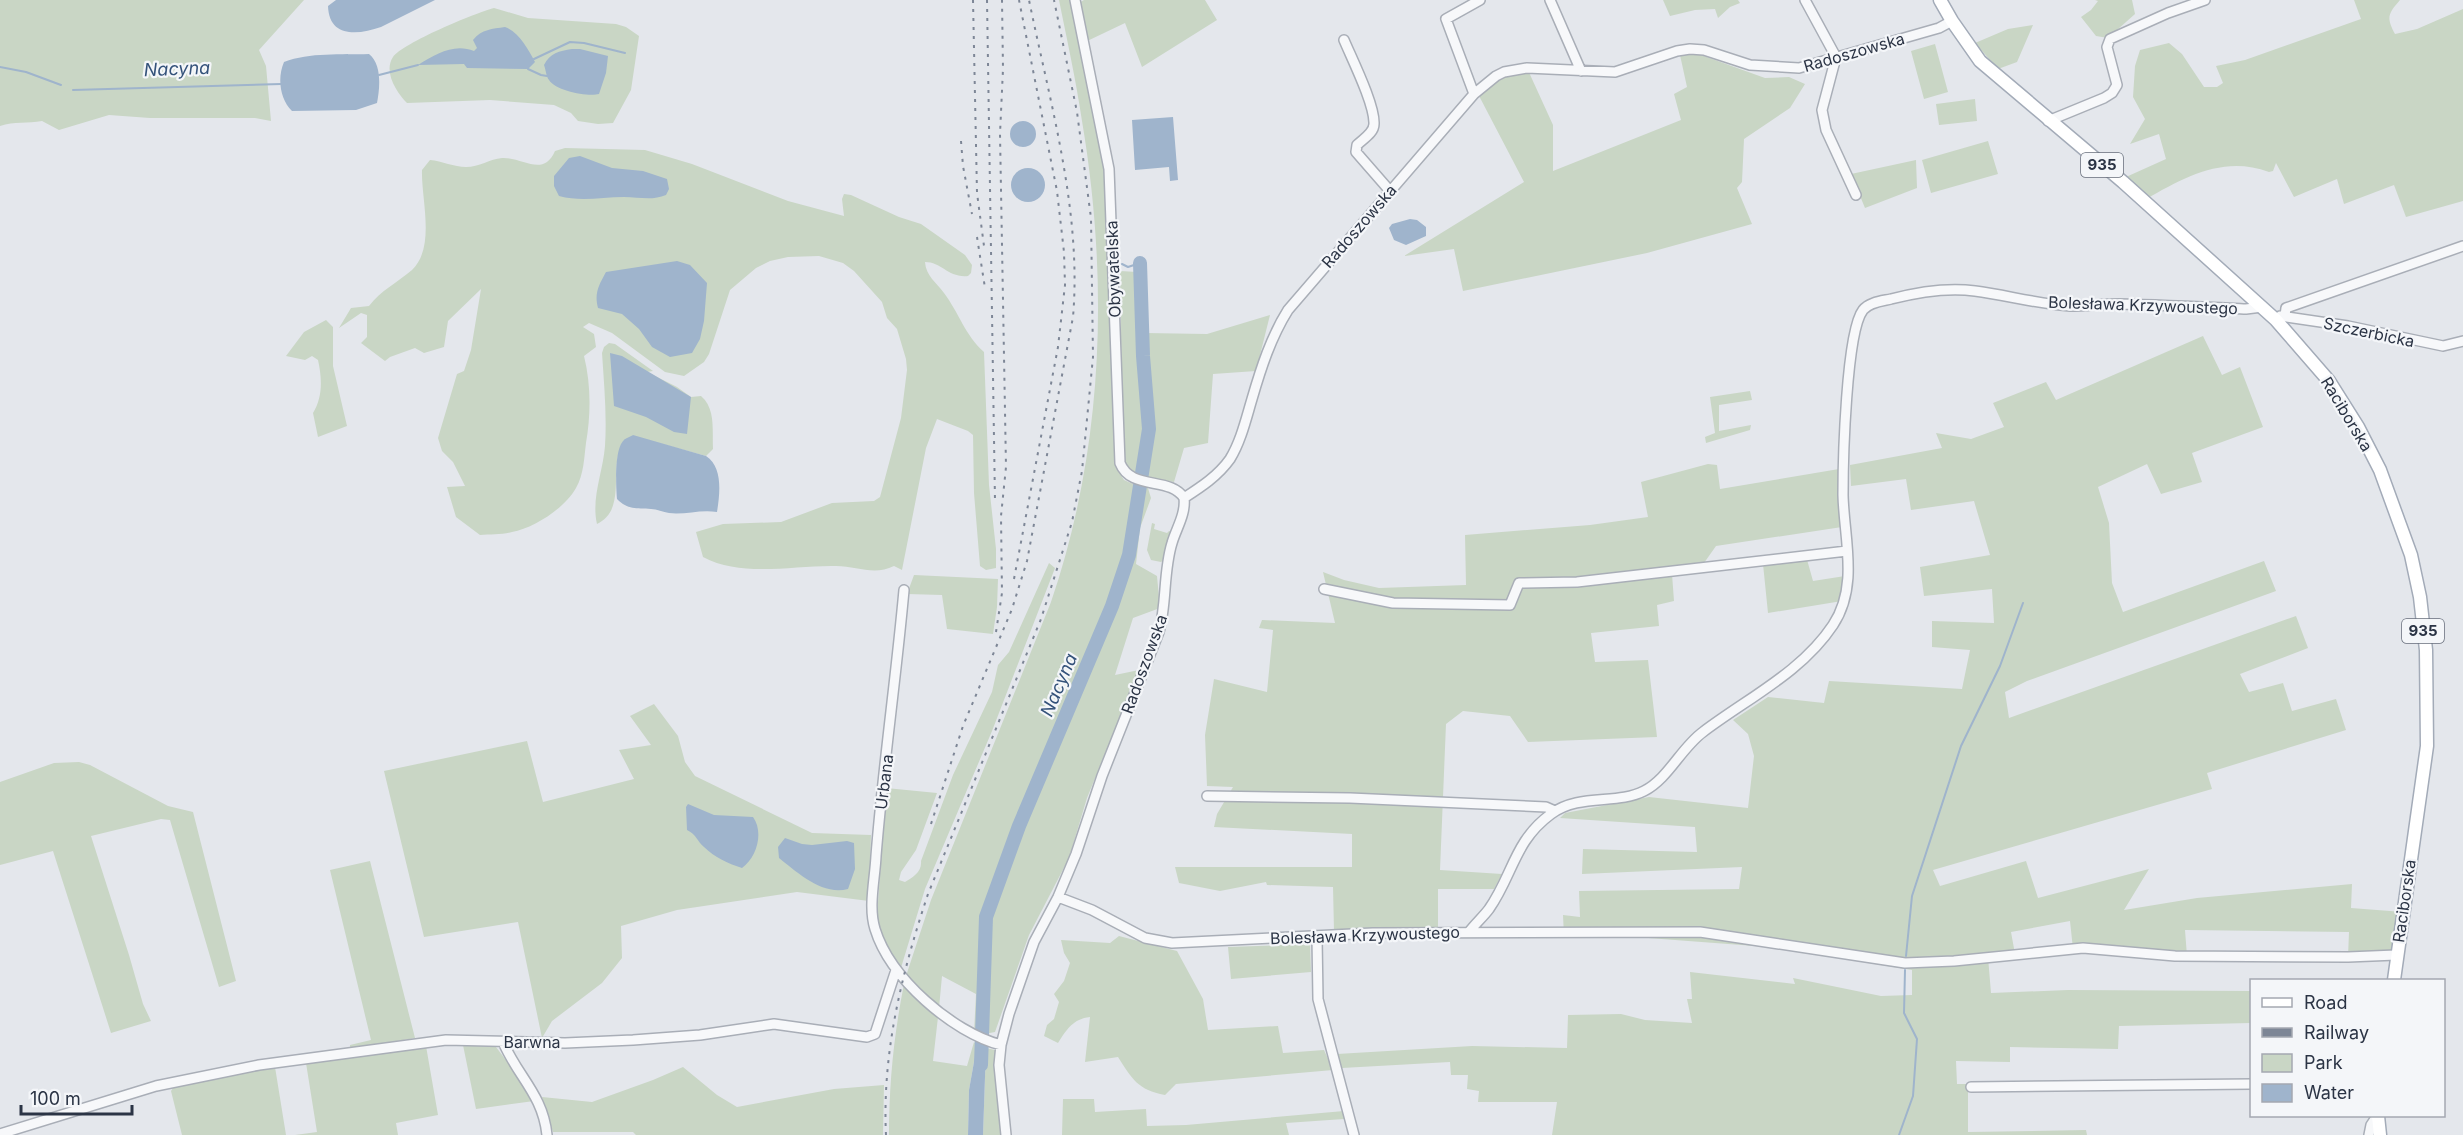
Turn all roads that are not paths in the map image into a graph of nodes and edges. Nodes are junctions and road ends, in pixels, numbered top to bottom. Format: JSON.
{"nodes":[{"id":1,"x":1075,"y":0,"type":"edge"},
{"id":2,"x":1480,"y":0,"type":"edge"},
{"id":3,"x":1550,"y":0,"type":"edge"},
{"id":4,"x":1805,"y":0,"type":"edge"},
{"id":5,"x":1940,"y":0,"type":"edge"},
{"id":6,"x":2205,"y":0,"type":"edge"},
{"id":7,"x":1952,"y":21,"type":"junction"},
{"id":8,"x":1344,"y":40,"type":"dead end"},
{"id":9,"x":1836,"y":57,"type":"junction"},
{"id":10,"x":1581,"y":71,"type":"junction"},
{"id":11,"x":1474,"y":94,"type":"junction"},
{"id":12,"x":2048,"y":121,"type":"junction"},
{"id":13,"x":1390,"y":191,"type":"junction"},
{"id":14,"x":1856,"y":195,"type":"dead end"},
{"id":15,"x":2463,"y":246,"type":"edge"},
{"id":16,"x":2262,"y":307,"type":"junction"},
{"id":17,"x":2280,"y":318,"type":"junction"},
{"id":18,"x":2463,"y":341,"type":"edge"},
{"id":19,"x":1184,"y":498,"type":"junction"},
{"id":20,"x":1847,"y":551,"type":"junction"},
{"id":21,"x":1324,"y":589,"type":"dead end"},
{"id":22,"x":904,"y":590,"type":"dead end"},
{"id":23,"x":1207,"y":796,"type":"dead end"},
{"id":24,"x":1555,"y":811,"type":"junction"},
{"id":25,"x":1058,"y":897,"type":"junction"},
{"id":26,"x":1469,"y":932,"type":"junction"},
{"id":27,"x":1317,"y":938,"type":"junction"},
{"id":28,"x":2396,"y":955,"type":"junction"},
{"id":29,"x":896,"y":970,"type":"junction"},
{"id":30,"x":2394,"y":979,"type":"edge"},
{"id":31,"x":503,"y":1042,"type":"junction"},
{"id":32,"x":1000,"y":1045,"type":"junction"},
{"id":33,"x":2250,"y":1084,"type":"edge"},
{"id":34,"x":1971,"y":1086,"type":"dead end"},
{"id":35,"x":2377,"y":1117,"type":"edge"},
{"id":36,"x":2378,"y":1117,"type":"edge"},
{"id":37,"x":0,"y":1134,"type":"edge"},
{"id":38,"x":547,"y":1135,"type":"edge"},
{"id":39,"x":1006,"y":1135,"type":"edge"},
{"id":40,"x":1354,"y":1135,"type":"edge"},
{"id":41,"x":2369,"y":1135,"type":"edge"},
{"id":42,"x":2380,"y":1135,"type":"edge"}],
"edges":[{"from":1,"to":19,"type":"street","name":"Obywatelska"},
{"from":2,"to":11,"type":"street"},
{"from":3,"to":10,"type":"street"},
{"from":4,"to":9,"type":"street"},
{"from":5,"to":7,"type":"main road","name":"Raciborska","number":"935"},
{"from":6,"to":12,"type":"street"},
{"from":7,"to":9,"type":"street","name":"Radoszowska"},
{"from":7,"to":12,"type":"main road","name":"Raciborska","number":"935"},
{"from":8,"to":13,"type":"street"},
{"from":9,"to":10,"type":"street","name":"Radoszowska"},
{"from":9,"to":14,"type":"street"},
{"from":10,"to":11,"type":"street","name":"Radoszowska"},
{"from":11,"to":13,"type":"street","name":"Radoszowska"},
{"from":12,"to":16,"type":"main road","name":"Raciborska","number":"935"},
{"from":13,"to":19,"type":"street","name":"Radoszowska"},
{"from":15,"to":17,"type":"street"},
{"from":16,"to":17,"type":"main road","name":"Raciborska","number":"935"},
{"from":16,"to":20,"type":"street","name":"Bolesława Krzywoustego"},
{"from":17,"to":18,"type":"street","name":"Szczerbicka"},
{"from":17,"to":28,"type":"main road","name":"Raciborska","number":"935"},
{"from":19,"to":25,"type":"street","name":"Radoszowska"},
{"from":20,"to":21,"type":"street"},
{"from":20,"to":24,"type":"street","name":"Bolesława Krzywoustego"},
{"from":22,"to":29,"type":"street","name":"Urbana"},
{"from":23,"to":24,"type":"street"},
{"from":24,"to":26,"type":"street","name":"Bolesława Krzywoustego"},
{"from":25,"to":27,"type":"street","name":"Bolesława Krzywoustego"},
{"from":25,"to":32,"type":"street","name":"Radoszowska"},
{"from":26,"to":27,"type":"street","name":"Bolesława Krzywoustego"},
{"from":26,"to":28,"type":"street"},
{"from":27,"to":40,"type":"street"},
{"from":28,"to":30,"type":"main road","name":"Raciborska","number":"935"},
{"from":29,"to":31,"type":"street","name":"Barwna"},
{"from":29,"to":32,"type":"street"},
{"from":31,"to":37,"type":"street","name":"Barwna"},
{"from":31,"to":38,"type":"street"},
{"from":32,"to":39,"type":"street","name":"Radoszowska"},
{"from":33,"to":34,"type":"street"},
{"from":35,"to":41,"type":"street"},
{"from":36,"to":42,"type":"main road"}]}
